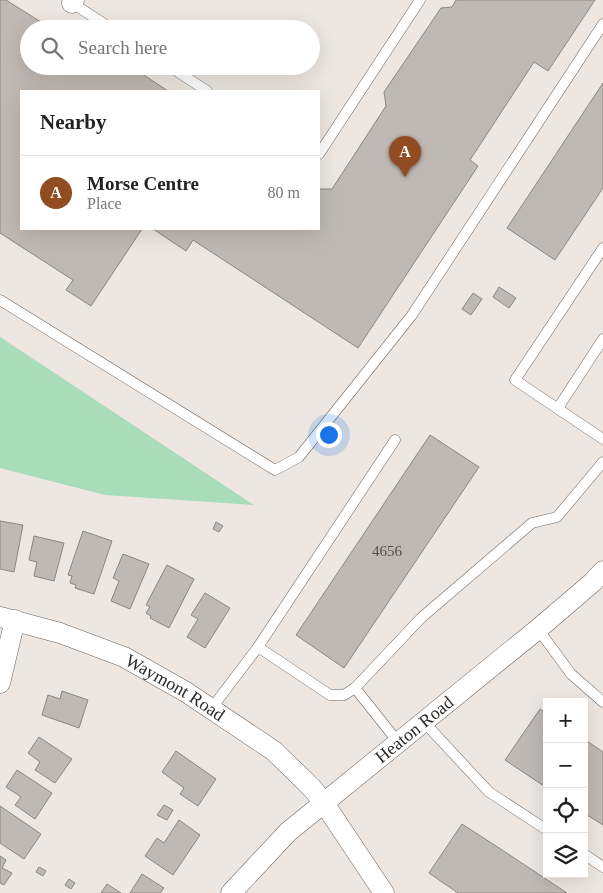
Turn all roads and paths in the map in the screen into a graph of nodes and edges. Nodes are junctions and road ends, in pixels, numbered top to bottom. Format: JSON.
{"nodes":[{"id":1,"x":420,"y":0,"type":"edge"},
{"id":2,"x":72,"y":1,"type":"edge"},
{"id":3,"x":99,"y":20,"type":"edge"},
{"id":4,"x":603,"y":24,"type":"edge"},
{"id":5,"x":183,"y":75,"type":"edge"},
{"id":6,"x":205,"y":90,"type":"edge"},
{"id":7,"x":320,"y":152,"type":"edge"},
{"id":8,"x":603,"y":248,"type":"edge"},
{"id":9,"x":0,"y":300,"type":"edge"},
{"id":10,"x":603,"y":339,"type":"edge"},
{"id":11,"x":558,"y":408,"type":"junction"},
{"id":12,"x":603,"y":438,"type":"edge"},
{"id":13,"x":395,"y":440,"type":"dead end"},
{"id":14,"x":603,"y":462,"type":"edge"},
{"id":15,"x":603,"y":571,"type":"edge"},
{"id":16,"x":7,"y":619,"type":"edge"},
{"id":17,"x":538,"y":629,"type":"junction"},
{"id":18,"x":258,"y":647,"type":"junction"},
{"id":19,"x":0,"y":683,"type":"edge"},
{"id":20,"x":355,"y":688,"type":"junction"},
{"id":21,"x":603,"y":702,"type":"edge"},
{"id":22,"x":211,"y":709,"type":"junction"},
{"id":23,"x":423,"y":721,"type":"junction"},
{"id":24,"x":398,"y":742,"type":"junction"},
{"id":25,"x":324,"y":802,"type":"junction"},
{"id":26,"x":543,"y":827,"type":"edge"},
{"id":27,"x":588,"y":857,"type":"edge"},
{"id":28,"x":603,"y":867,"type":"edge"},
{"id":29,"x":231,"y":893,"type":"edge"},
{"id":30,"x":384,"y":893,"type":"edge"}],
"edges":[{"from":1,"to":7,"type":"lane"},
{"from":2,"to":3,"type":"lane"},
{"from":4,"to":9,"type":"lane"},
{"from":5,"to":6,"type":"lane"},
{"from":8,"to":11,"type":"lane"},
{"from":10,"to":11,"type":"lane"},
{"from":11,"to":12,"type":"lane"},
{"from":13,"to":18,"type":"lane"},
{"from":14,"to":20,"type":"lane"},
{"from":15,"to":17,"type":"street","name":"Heaton Road"},
{"from":16,"to":19,"type":"street"},
{"from":16,"to":22,"type":"street","name":"Waymont Road"},
{"from":17,"to":21,"type":"lane"},
{"from":17,"to":23,"type":"street","name":"Heaton Road"},
{"from":18,"to":20,"type":"lane"},
{"from":18,"to":22,"type":"lane"},
{"from":20,"to":24,"type":"lane"},
{"from":22,"to":25,"type":"street","name":"Waymont Road"},
{"from":23,"to":24,"type":"street","name":"Heaton Road"},
{"from":23,"to":26,"type":"lane"},
{"from":24,"to":25,"type":"street","name":"Heaton Road"},
{"from":25,"to":29,"type":"street","name":"Heaton Road"},
{"from":25,"to":30,"type":"street","name":"Waymont Road"},
{"from":27,"to":28,"type":"lane"}]}
